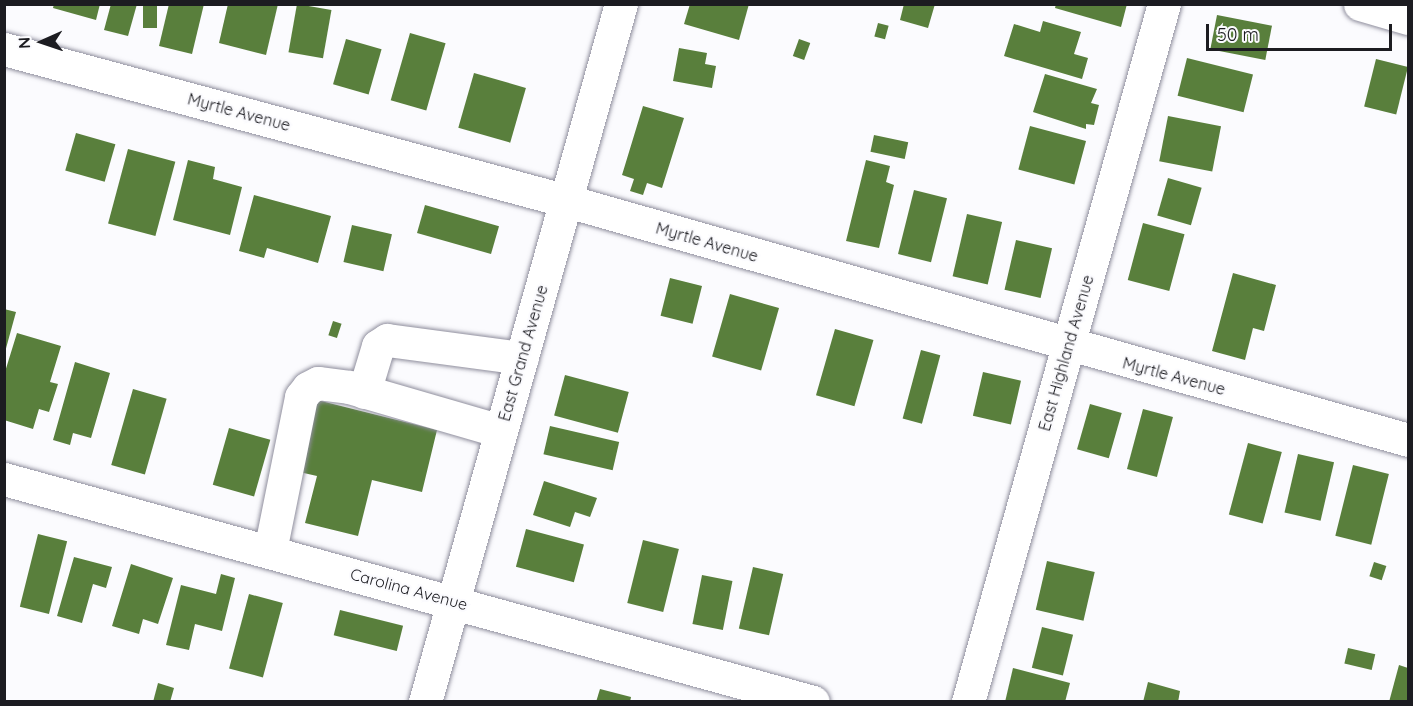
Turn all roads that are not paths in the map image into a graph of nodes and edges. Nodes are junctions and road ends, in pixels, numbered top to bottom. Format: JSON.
{"nodes":[{"id":1,"x":621,"y":4,"type":"edge"},
{"id":2,"x":1164,"y":4,"type":"edge"},
{"id":3,"x":1360,"y":4,"type":"edge"},
{"id":4,"x":1408,"y":18,"type":"edge"},
{"id":5,"x":4,"y":49,"type":"edge"},
{"id":6,"x":567,"y":201,"type":"junction"},
{"id":7,"x":1068,"y":346,"type":"junction"},
{"id":8,"x":522,"y":358,"type":"junction"},
{"id":9,"x":364,"y":392,"type":"junction"},
{"id":10,"x":500,"y":431,"type":"junction"},
{"id":11,"x":1408,"y":440,"type":"edge"},
{"id":12,"x":4,"y":479,"type":"edge"},
{"id":13,"x":270,"y":551,"type":"junction"},
{"id":14,"x":452,"y":600,"type":"junction"},
{"id":15,"x":425,"y":702,"type":"edge"},
{"id":16,"x":813,"y":702,"type":"edge"},
{"id":17,"x":968,"y":702,"type":"edge"}],
"edges":[{"from":1,"to":6,"type":"street","name":"East Grand Avenue"},
{"from":2,"to":7,"type":"street","name":"East Highland Avenue"},
{"from":3,"to":4,"type":"street"},
{"from":5,"to":6,"type":"street","name":"Myrtle Avenue"},
{"from":6,"to":7,"type":"street","name":"Myrtle Avenue"},
{"from":6,"to":8,"type":"street","name":"East Grand Avenue"},
{"from":7,"to":11,"type":"street","name":"Myrtle Avenue"},
{"from":7,"to":17,"type":"street","name":"East Highland Avenue"},
{"from":8,"to":9,"type":"street"},
{"from":8,"to":10,"type":"street","name":"East Grand Avenue"},
{"from":9,"to":10,"type":"street"},
{"from":9,"to":13,"type":"street"},
{"from":10,"to":14,"type":"street","name":"East Grand Avenue"},
{"from":12,"to":13,"type":"street","name":"Carolina Avenue"},
{"from":13,"to":14,"type":"street","name":"Carolina Avenue"},
{"from":14,"to":15,"type":"street","name":"East Grand Avenue"},
{"from":14,"to":16,"type":"street","name":"Carolina Avenue"}]}
